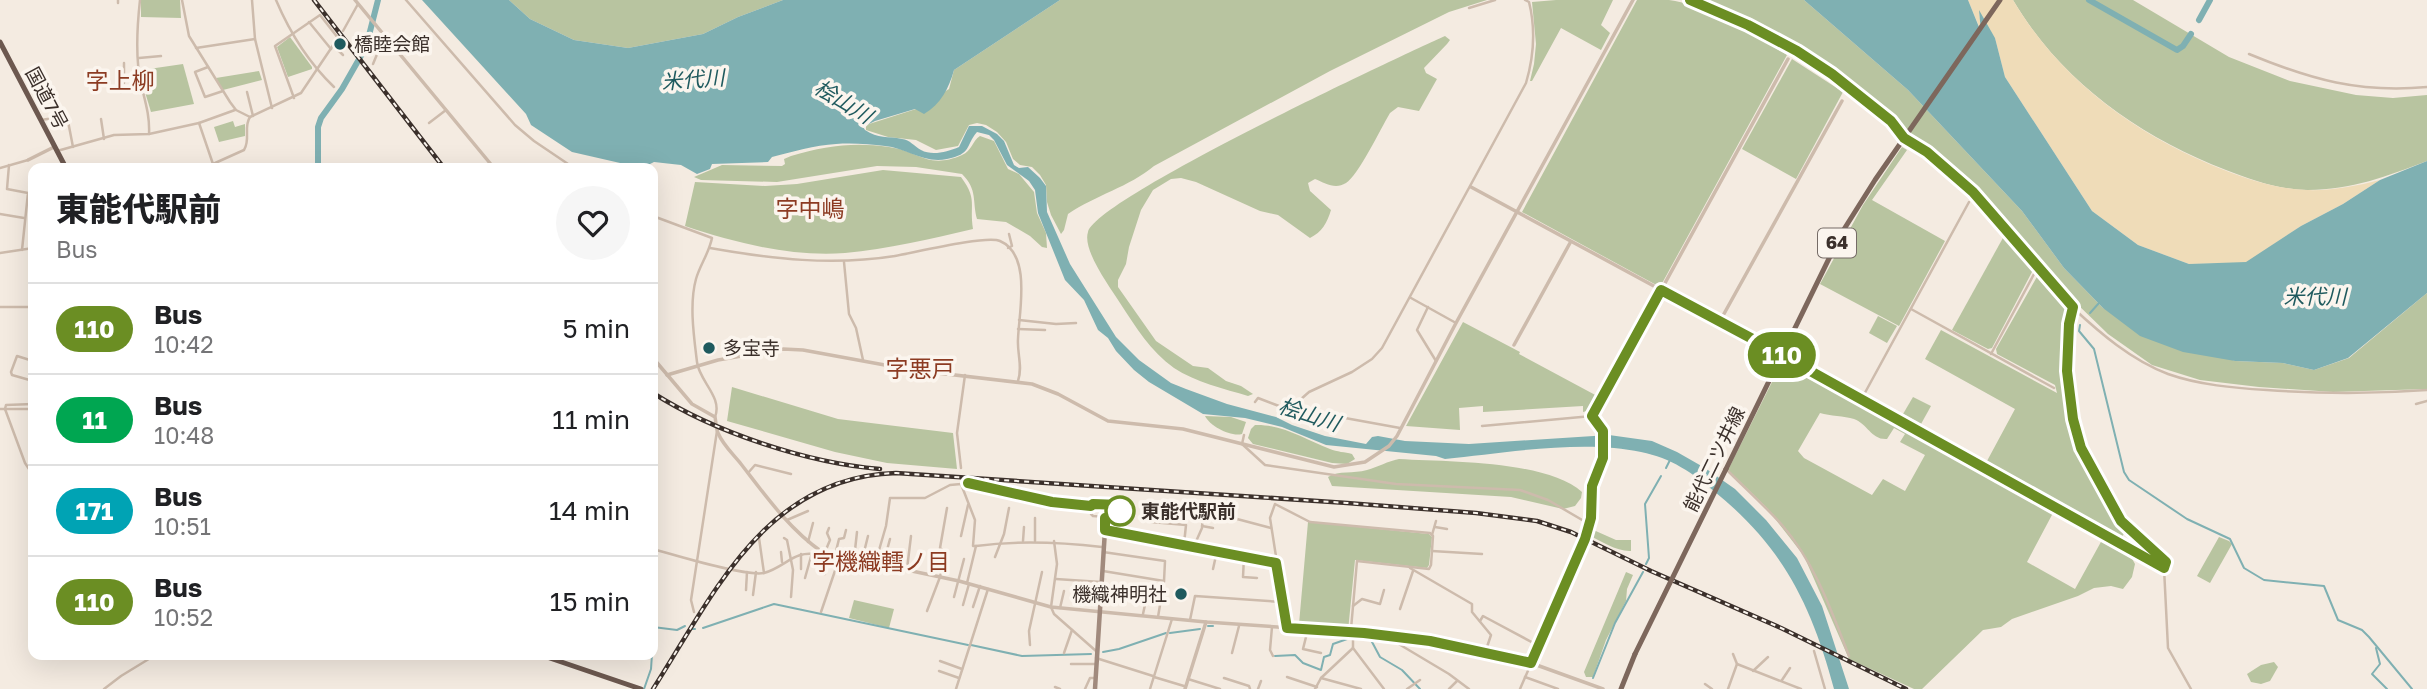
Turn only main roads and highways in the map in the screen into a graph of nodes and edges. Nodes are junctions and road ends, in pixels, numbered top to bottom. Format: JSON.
{"nodes":[{"id":1,"x":2000,"y":0,"type":"edge"},
{"id":2,"x":0,"y":42,"type":"edge"},
{"id":3,"x":2,"y":50,"type":"edge"},
{"id":4,"x":63,"y":163,"type":"edge"},
{"id":5,"x":1105,"y":530,"type":"road end"},
{"id":6,"x":556,"y":660,"type":"edge"},
{"id":7,"x":641,"y":689,"type":"edge"},
{"id":8,"x":1095,"y":689,"type":"edge"},
{"id":9,"x":1621,"y":689,"type":"edge"}],
"edges":[{"from":1,"to":9,"type":"main road","name":"能代二ツ井線","number":"64","bridge":true},
{"from":2,"to":3,"type":"highway","name":"国道7号"},
{"from":3,"to":4,"type":"highway","name":"国道7号"},
{"from":5,"to":8,"type":"main road"},
{"from":6,"to":7,"type":"highway"}]}
